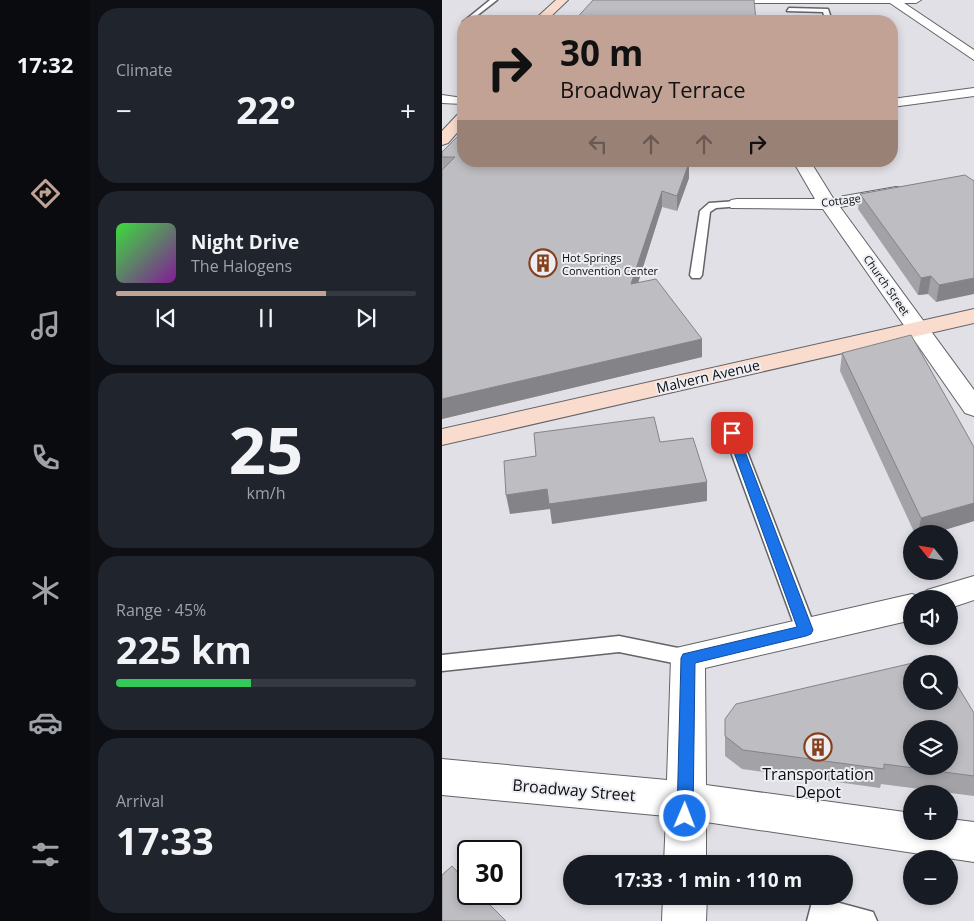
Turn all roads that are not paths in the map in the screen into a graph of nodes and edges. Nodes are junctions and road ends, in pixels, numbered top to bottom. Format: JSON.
{"nodes":[{"id":1,"x":494,"y":0,"type":"edge"},
{"id":2,"x":564,"y":0,"type":"edge"},
{"id":3,"x":705,"y":0,"type":"edge"},
{"id":4,"x":916,"y":0,"type":"edge"},
{"id":5,"x":813,"y":1,"type":"edge"},
{"id":6,"x":893,"y":1,"type":"edge"},
{"id":7,"x":576,"y":3,"type":"dead end"},
{"id":8,"x":788,"y":6,"type":"junction"},
{"id":9,"x":475,"y":15,"type":"edge"},
{"id":10,"x":546,"y":15,"type":"edge"},
{"id":11,"x":564,"y":15,"type":"dead end"},
{"id":12,"x":790,"y":15,"type":"edge"},
{"id":13,"x":827,"y":15,"type":"edge"},
{"id":14,"x":974,"y":56,"type":"edge"},
{"id":15,"x":974,"y":92,"type":"edge"},
{"id":16,"x":457,"y":98,"type":"edge"},
{"id":17,"x":442,"y":99,"type":"edge"},
{"id":18,"x":457,"y":102,"type":"edge"},
{"id":19,"x":898,"y":102,"type":"edge"},
{"id":20,"x":442,"y":116,"type":"edge"},
{"id":21,"x":457,"y":124,"type":"edge"},
{"id":22,"x":442,"y":140,"type":"edge"},
{"id":23,"x":805,"y":167,"type":"edge"},
{"id":24,"x":915,"y":189,"type":"edge"},
{"id":25,"x":737,"y":204,"type":"joint"},
{"id":26,"x":828,"y":204,"type":"junction"},
{"id":27,"x":696,"y":275,"type":"dead end"},
{"id":28,"x":974,"y":316,"type":"edge"},
{"id":29,"x":918,"y":329,"type":"junction"},
{"id":30,"x":974,"y":408,"type":"edge"},
{"id":31,"x":732,"y":433,"type":"dead end"},
{"id":32,"x":442,"y":437,"type":"edge"},
{"id":33,"x":974,"y":588,"type":"edge"},
{"id":34,"x":958,"y":593,"type":"edge"},
{"id":35,"x":903,"y":609,"type":"edge"},
{"id":36,"x":806,"y":630,"type":"junction"},
{"id":37,"x":688,"y":658,"type":"junction"},
{"id":38,"x":442,"y":663,"type":"edge"},
{"id":39,"x":442,"y":777,"type":"edge"},
{"id":40,"x":685,"y":800,"type":"junction"},
{"id":41,"x":974,"y":842,"type":"edge"},
{"id":42,"x":685,"y":855,"type":"edge"},
{"id":43,"x":684,"y":905,"type":"edge"},
{"id":44,"x":684,"y":921,"type":"edge"},
{"id":45,"x":820,"y":921,"type":"edge"},
{"id":46,"x":864,"y":921,"type":"edge"}],
"edges":[{"from":1,"to":9,"type":"lane"},
{"from":2,"to":10,"type":"main road"},
{"from":3,"to":8,"type":"street"},
{"from":4,"to":6,"type":"street"},
{"from":5,"to":6,"type":"street"},
{"from":5,"to":8,"type":"street"},
{"from":6,"to":14,"type":"street"},
{"from":7,"to":11,"type":"main road"},
{"from":8,"to":12,"type":"lane"},
{"from":8,"to":13,"type":"lane"},
{"from":15,"to":19,"type":"street"},
{"from":16,"to":17,"type":"street"},
{"from":18,"to":20,"type":"main road"},
{"from":21,"to":22,"type":"main road"},
{"from":23,"to":26,"type":"street","name":"Church Street"},
{"from":24,"to":26,"type":"street","name":"Cottage"},
{"from":25,"to":26,"type":"street","name":"Cottage"},
{"from":25,"to":27,"type":"lane"},
{"from":26,"to":29,"type":"street","name":"Church Street"},
{"from":28,"to":29,"type":"main road","name":"Malvern Avenue"},
{"from":29,"to":30,"type":"street","name":"Church Street"},
{"from":29,"to":32,"type":"main road","name":"Malvern Avenue"},
{"from":31,"to":36,"type":"lane"},
{"from":33,"to":34,"type":"street"},
{"from":35,"to":36,"type":"street"},
{"from":36,"to":37,"type":"street"},
{"from":37,"to":38,"type":"lane"},
{"from":37,"to":40,"type":"street"},
{"from":39,"to":40,"type":"street","name":"Broadway Street"},
{"from":40,"to":41,"type":"street","name":"Broadway Street"},
{"from":40,"to":42,"type":"street"},
{"from":43,"to":44,"type":"street"},
{"from":45,"to":46,"type":"lane"}]}
